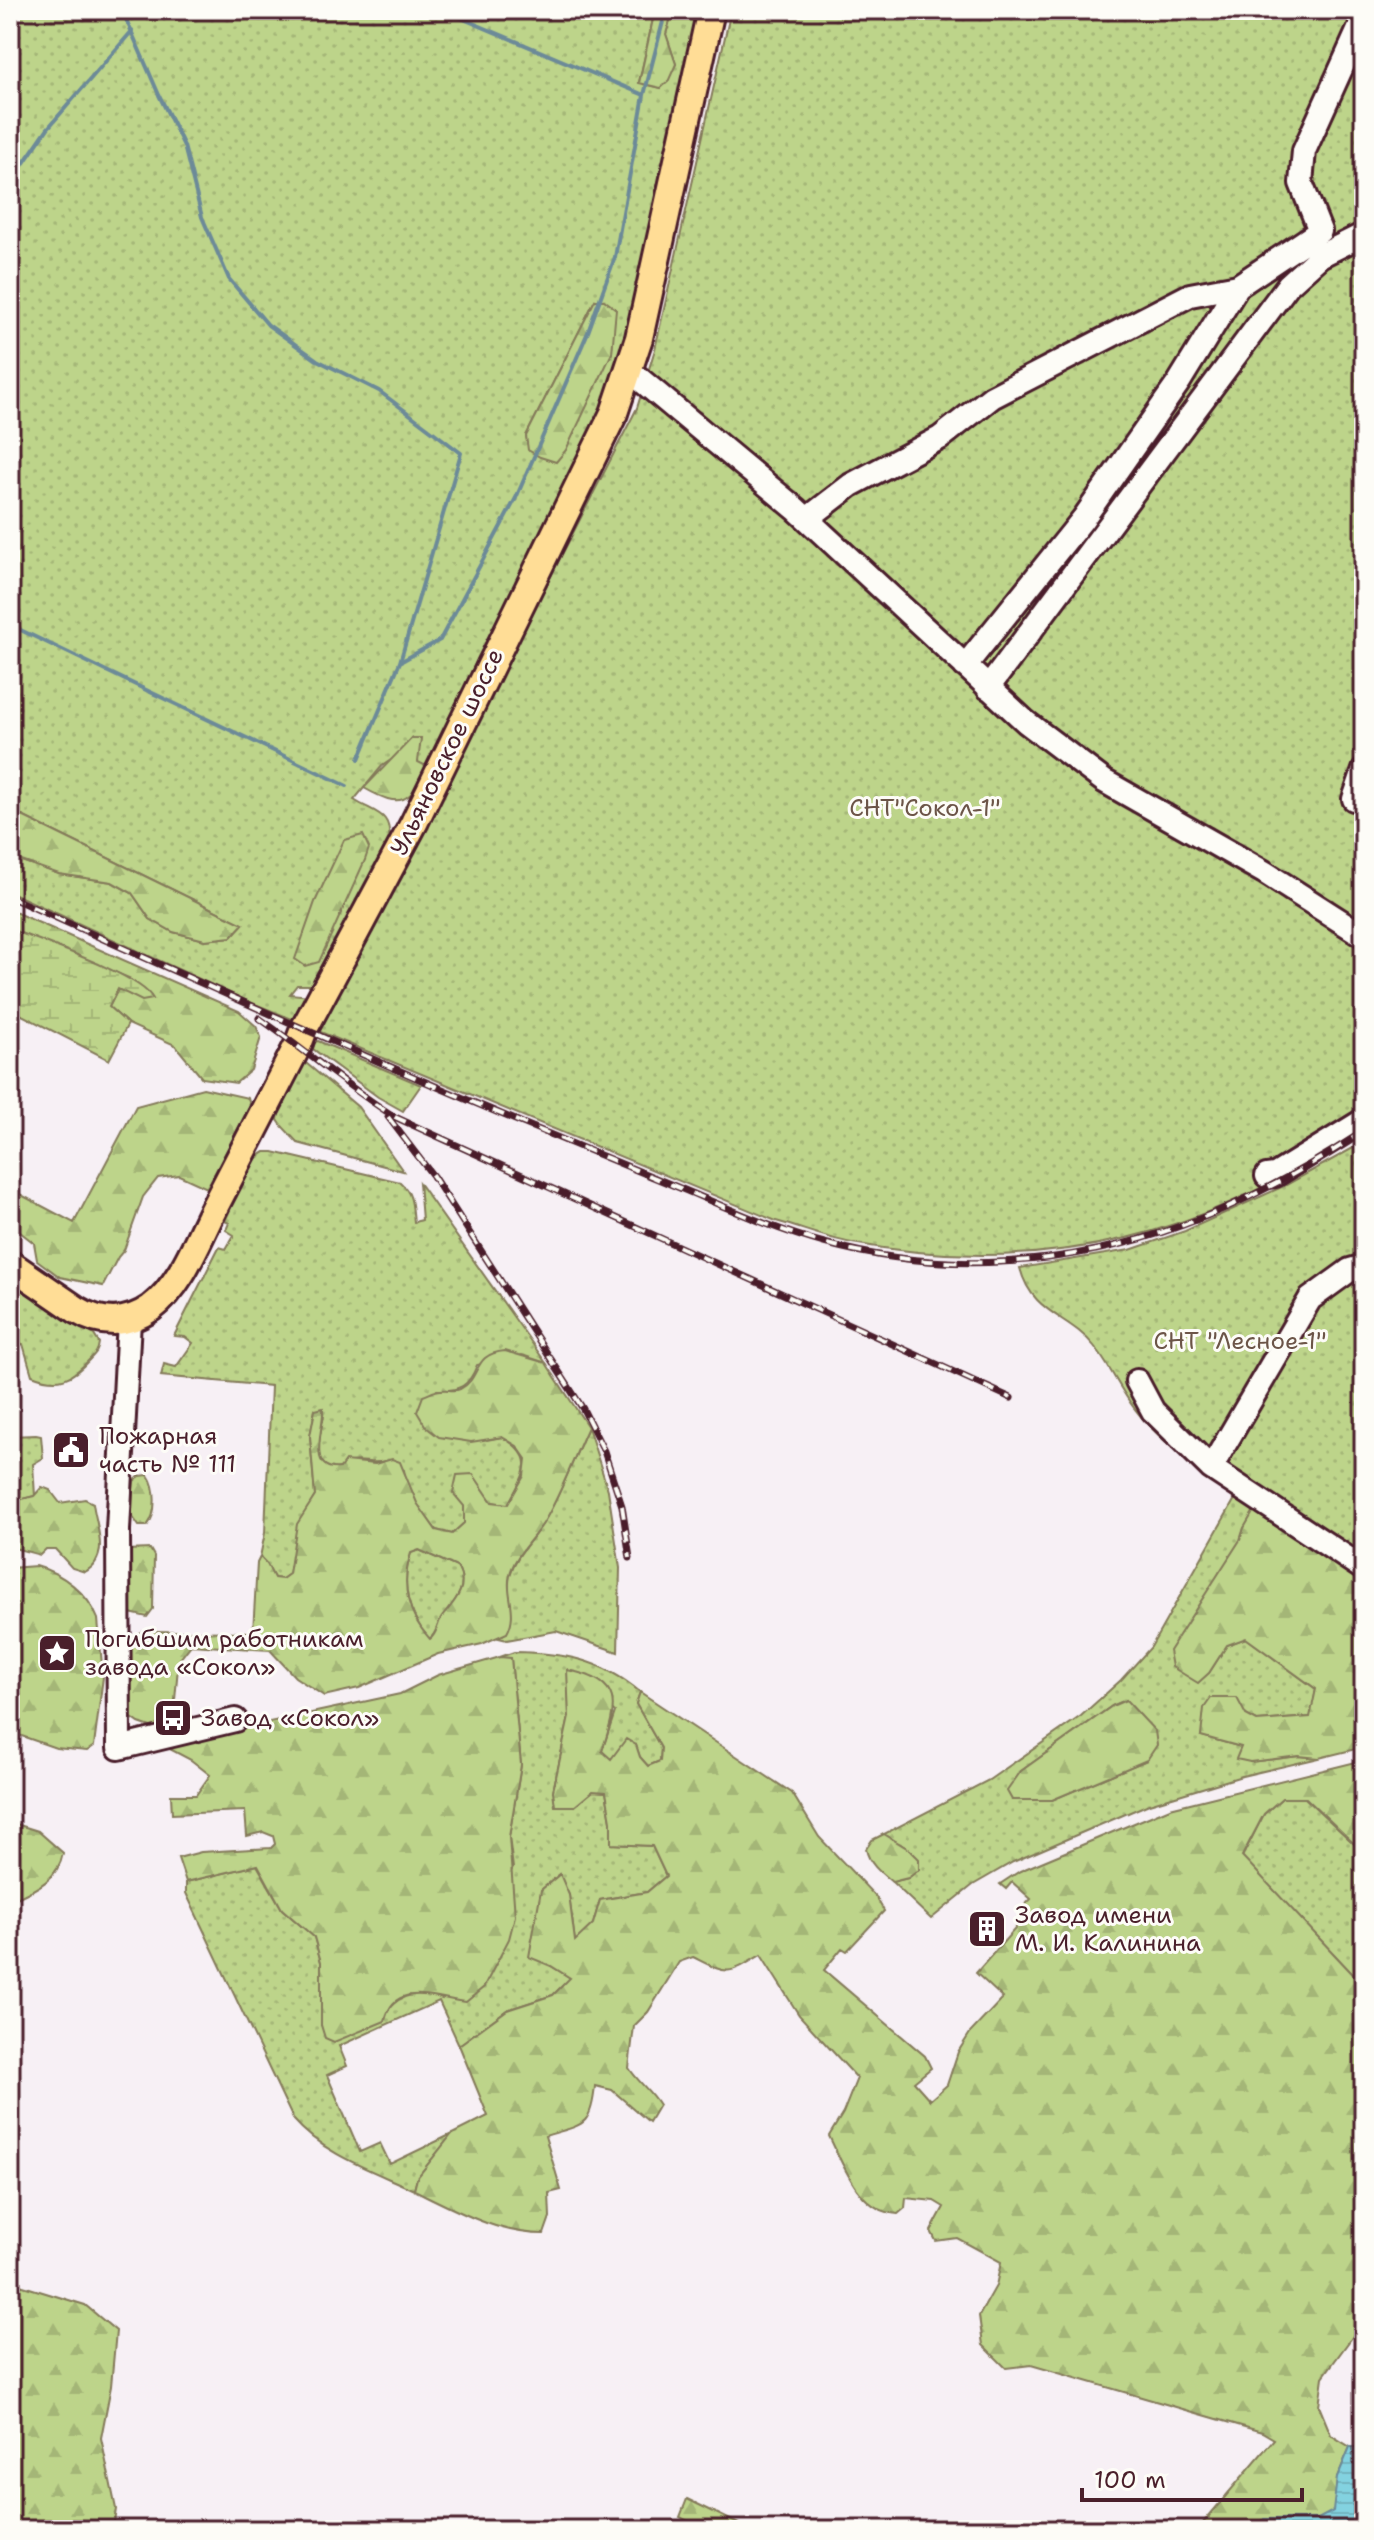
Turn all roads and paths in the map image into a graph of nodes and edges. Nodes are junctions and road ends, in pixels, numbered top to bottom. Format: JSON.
{"nodes":[{"id":1,"x":711,"y":10,"type":"edge"},
{"id":2,"x":1364,"y":18,"type":"edge"},
{"id":3,"x":1364,"y":234,"type":"edge"},
{"id":4,"x":1238,"y":286,"type":"junction"},
{"id":5,"x":630,"y":371,"type":"junction"},
{"id":6,"x":807,"y":519,"type":"junction"},
{"id":7,"x":965,"y":666,"type":"junction"},
{"id":8,"x":988,"y":688,"type":"junction"},
{"id":9,"x":1364,"y":770,"type":"edge"},
{"id":10,"x":1364,"y":802,"type":"edge"},
{"id":11,"x":1358,"y":925,"type":"edge"},
{"id":12,"x":1364,"y":1120,"type":"edge"},
{"id":13,"x":1267,"y":1176,"type":"dead end"},
{"id":14,"x":10,"y":1264,"type":"edge"},
{"id":15,"x":1364,"y":1266,"type":"edge"},
{"id":16,"x":129,"y":1320,"type":"junction"},
{"id":17,"x":1137,"y":1381,"type":"dead end"},
{"id":18,"x":1211,"y":1468,"type":"junction"},
{"id":19,"x":1364,"y":1569,"type":"edge"},
{"id":20,"x":235,"y":1720,"type":"dead end"}],
"edges":[{"from":1,"to":5,"type":"main road","name":"Ульяновское шоссе"},
{"from":2,"to":4,"type":"street"},
{"from":3,"to":8,"type":"street"},
{"from":4,"to":6,"type":"street"},
{"from":4,"to":7,"type":"street"},
{"from":5,"to":6,"type":"street"},
{"from":5,"to":16,"type":"main road","name":"Ульяновское шоссе"},
{"from":6,"to":7,"type":"street"},
{"from":7,"to":8,"type":"street"},
{"from":8,"to":11,"type":"street"},
{"from":9,"to":10,"type":"street"},
{"from":12,"to":13,"type":"street"},
{"from":14,"to":16,"type":"main road"},
{"from":15,"to":18,"type":"street"},
{"from":16,"to":20,"type":"street"},
{"from":17,"to":18,"type":"street"},
{"from":18,"to":19,"type":"street"}]}
